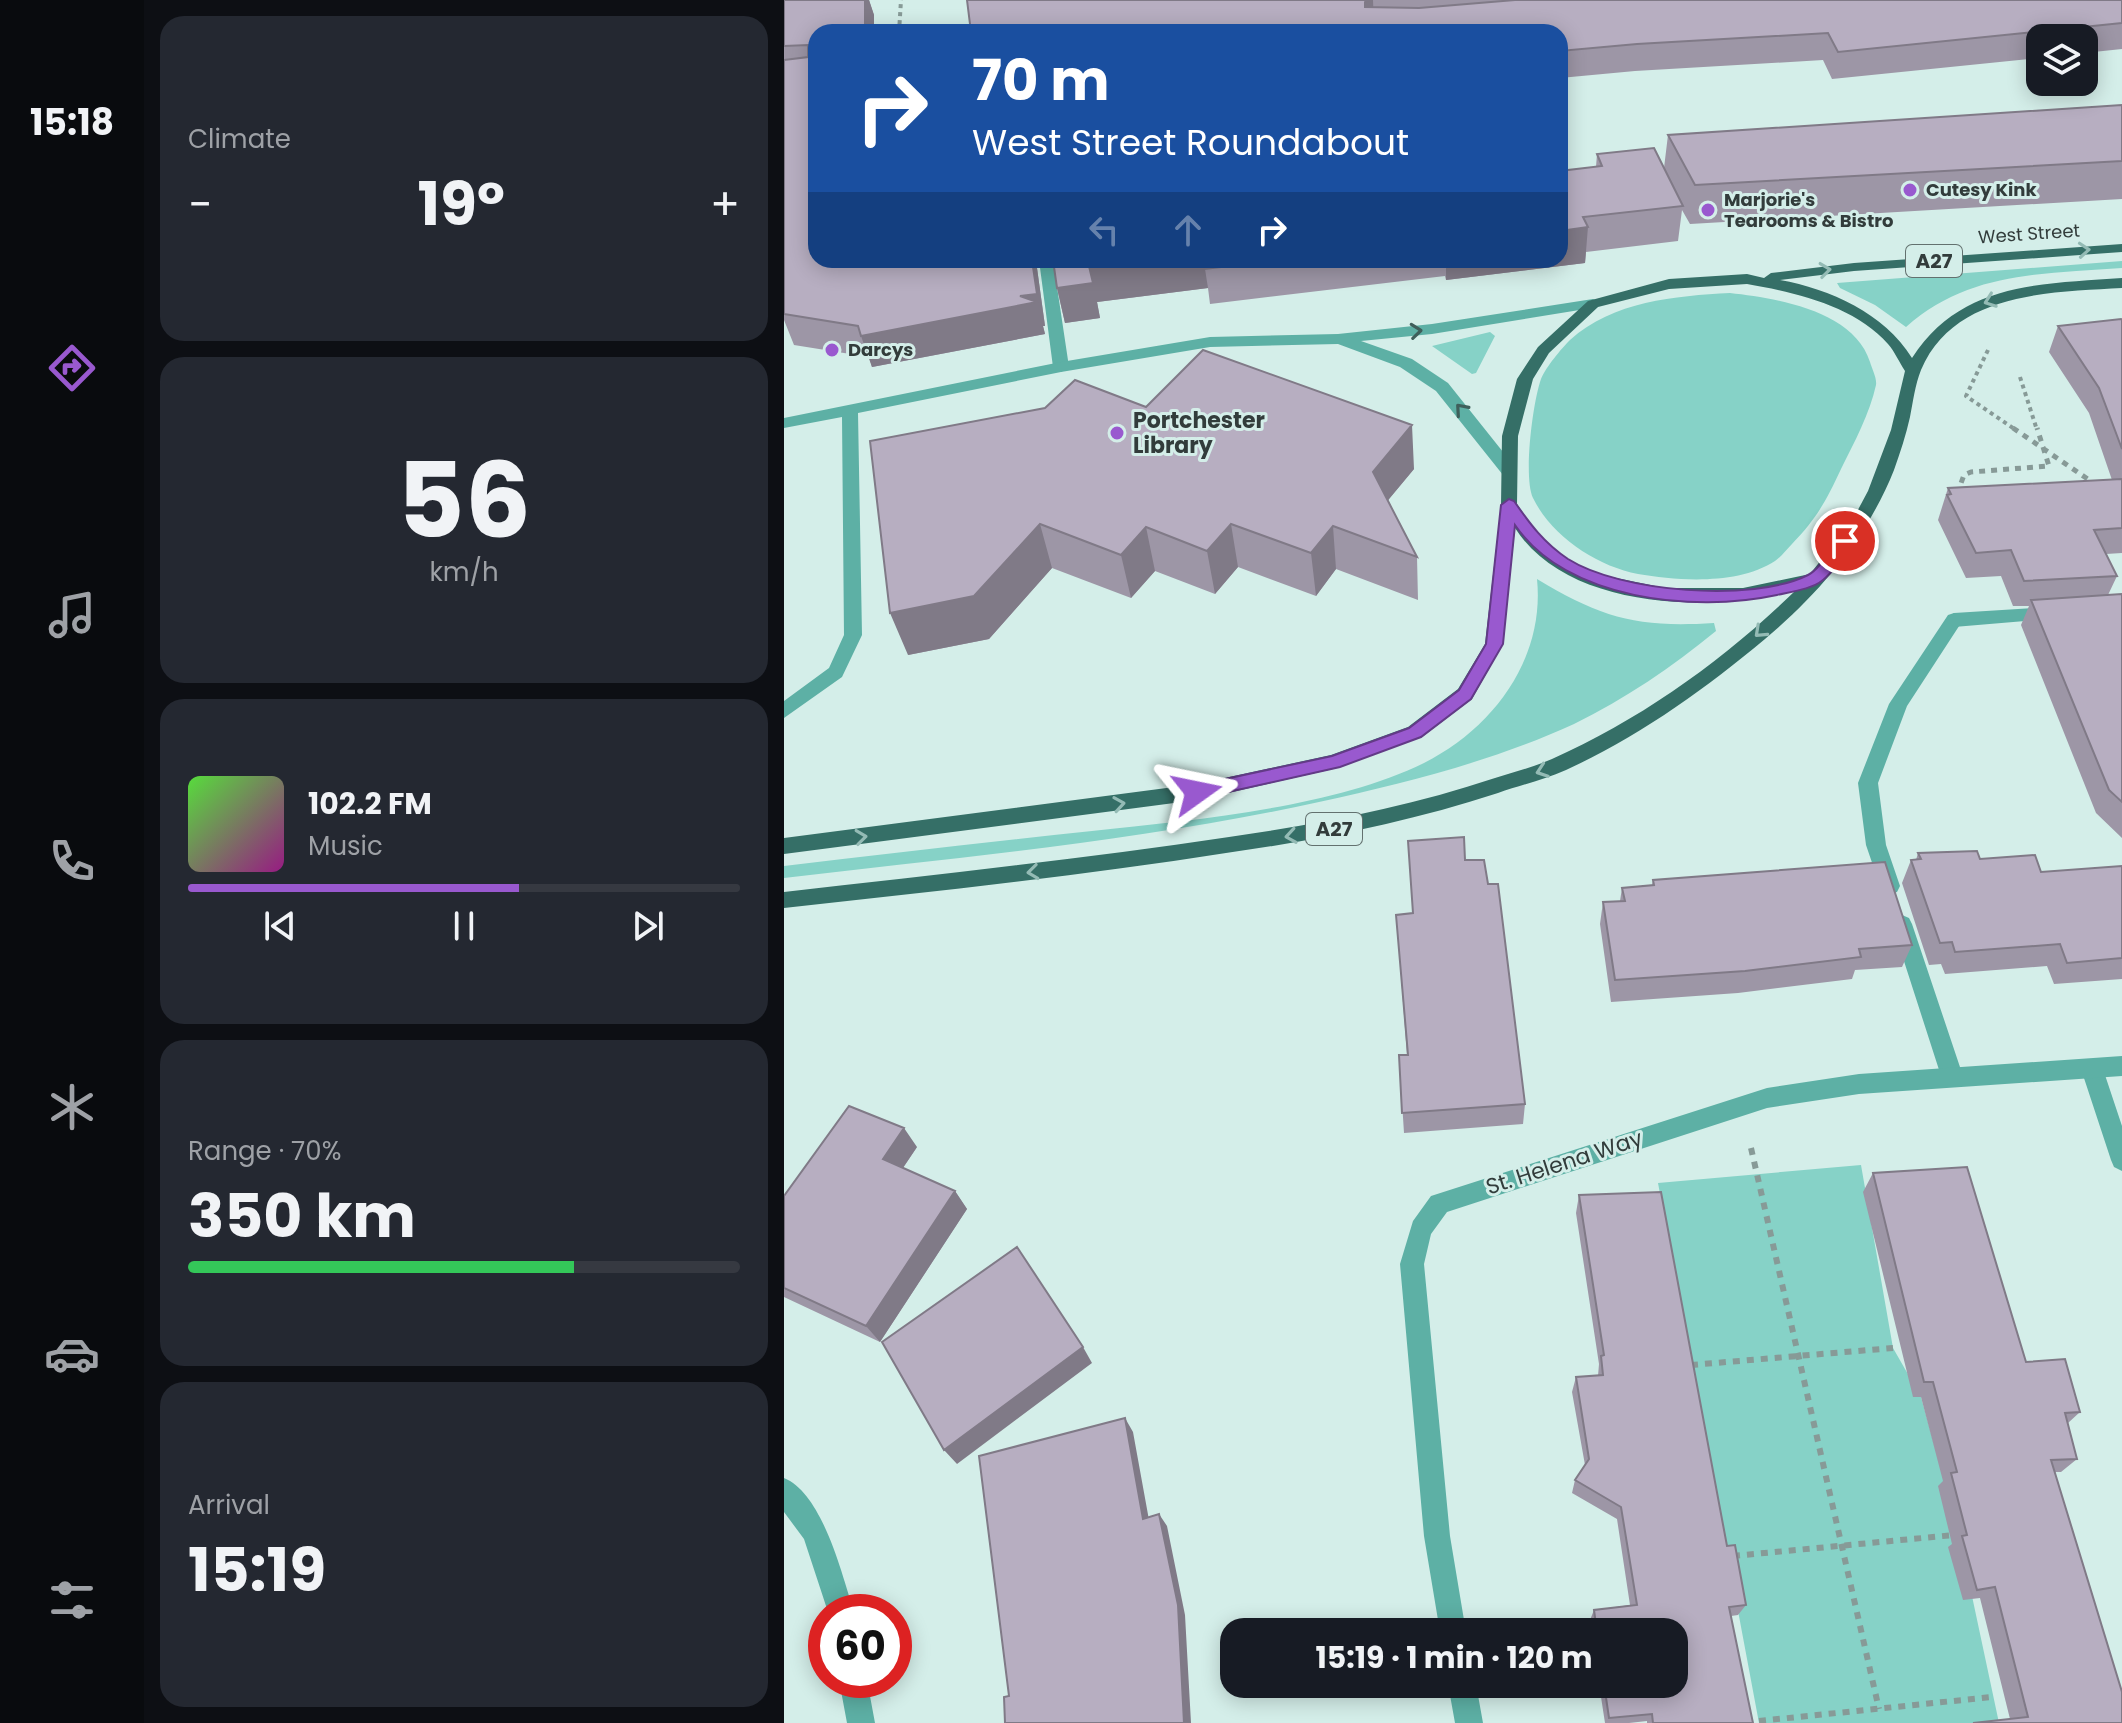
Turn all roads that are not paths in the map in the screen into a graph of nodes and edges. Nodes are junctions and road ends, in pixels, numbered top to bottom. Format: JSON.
{"nodes":[{"id":1,"x":2122,"y":248,"type":"edge"},
{"id":2,"x":1047,"y":268,"type":"edge"},
{"id":3,"x":1747,"y":279,"type":"junction"},
{"id":4,"x":2122,"y":283,"type":"edge"},
{"id":5,"x":1593,"y":304,"type":"junction"},
{"id":6,"x":1338,"y":339,"type":"junction"},
{"id":7,"x":1061,"y":367,"type":"junction"},
{"id":8,"x":1912,"y":370,"type":"junction"},
{"id":9,"x":850,"y":408,"type":"junction"},
{"id":10,"x":784,"y":423,"type":"edge"},
{"id":11,"x":1509,"y":471,"type":"junction"},
{"id":12,"x":1509,"y":505,"type":"junction"},
{"id":13,"x":1816,"y":578,"type":"junction"},
{"id":14,"x":2061,"y":613,"type":"edge"},
{"id":15,"x":784,"y":711,"type":"edge"},
{"id":16,"x":784,"y":846,"type":"edge"},
{"id":17,"x":784,"y":900,"type":"edge"},
{"id":18,"x":2122,"y":1066,"type":"edge"},
{"id":19,"x":2092,"y":1069,"type":"junction"},
{"id":20,"x":1952,"y":1076,"type":"junction"},
{"id":21,"x":2122,"y":1160,"type":"edge"},
{"id":22,"x":784,"y":1491,"type":"edge"},
{"id":23,"x":835,"y":1594,"type":"edge"},
{"id":24,"x":1451,"y":1618,"type":"edge"},
{"id":25,"x":856,"y":1698,"type":"edge"},
{"id":26,"x":1465,"y":1698,"type":"edge"},
{"id":27,"x":861,"y":1723,"type":"edge"},
{"id":28,"x":1469,"y":1723,"type":"edge"}],
"edges":[{"from":3,"to":1,"type":"main road","name":"West Street","number":"A27","one_way":true},
{"from":2,"to":7,"type":"street"},
{"from":3,"to":5,"type":"main road"},
{"from":3,"to":8,"type":"main road"},
{"from":4,"to":8,"type":"main road","number":"A27","one_way":true},
{"from":6,"to":5,"type":"street","one_way":true},
{"from":5,"to":11,"type":"main road"},
{"from":6,"to":7,"type":"street"},
{"from":11,"to":6,"type":"street","one_way":true},
{"from":7,"to":9,"type":"street"},
{"from":8,"to":13,"type":"main road"},
{"from":9,"to":10,"type":"street"},
{"from":9,"to":15,"type":"street"},
{"from":11,"to":12,"type":"main road"},
{"from":12,"to":13,"type":"main road"},
{"from":16,"to":12,"type":"main road","one_way":true},
{"from":13,"to":17,"type":"main road","number":"A27","one_way":true},
{"from":14,"to":20,"type":"street"},
{"from":18,"to":19,"type":"street","name":"St. Helena Way"},
{"from":19,"to":20,"type":"street","name":"St. Helena Way"},
{"from":19,"to":21,"type":"street"},
{"from":20,"to":24,"type":"street","name":"St. Helena Way"},
{"from":22,"to":23,"type":"street"},
{"from":25,"to":27,"type":"street"},
{"from":26,"to":28,"type":"street"}]}
